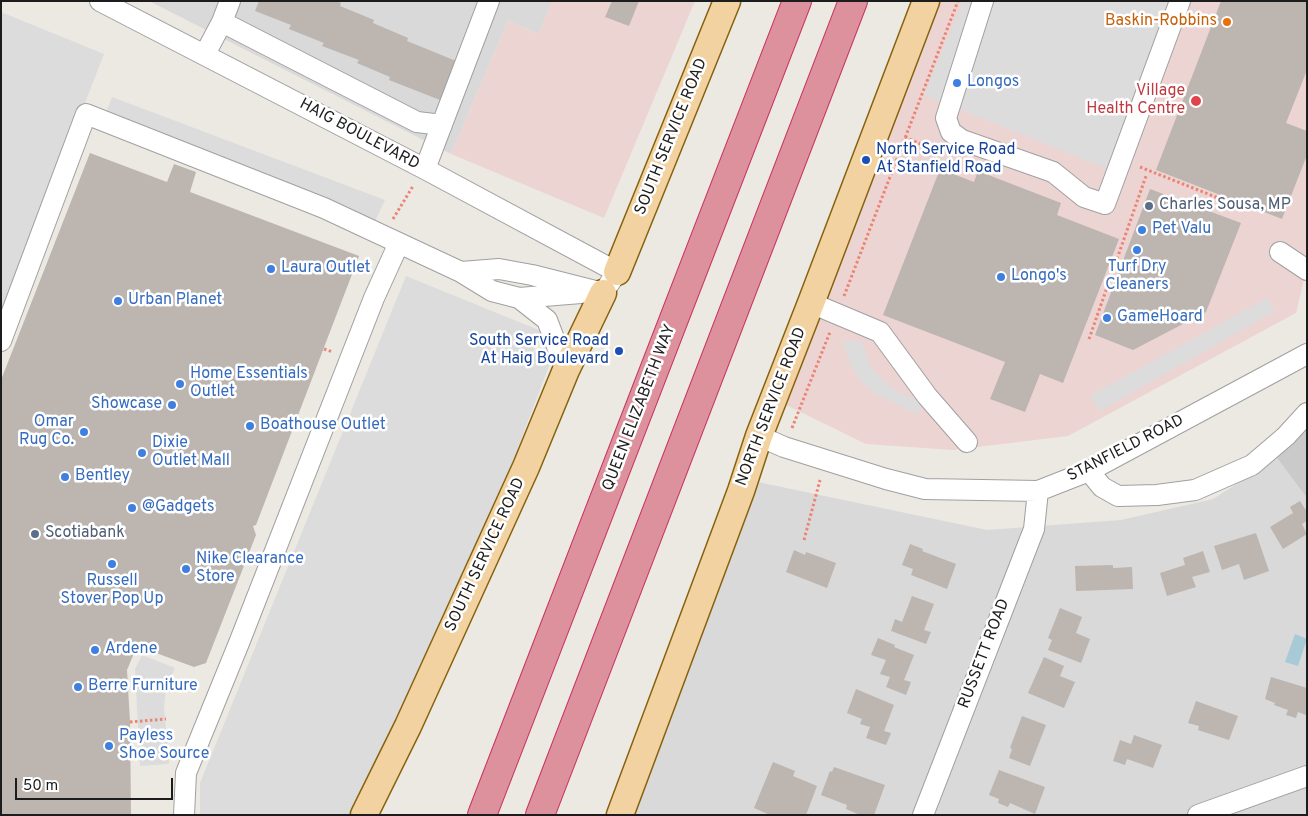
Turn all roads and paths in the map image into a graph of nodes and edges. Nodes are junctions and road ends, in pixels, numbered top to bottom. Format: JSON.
{"nodes":[{"id":1,"x":100,"y":1,"type":"edge"},
{"id":2,"x":230,"y":1,"type":"edge"},
{"id":3,"x":489,"y":1,"type":"edge"},
{"id":4,"x":727,"y":1,"type":"edge"},
{"id":5,"x":797,"y":1,"type":"edge"},
{"id":6,"x":853,"y":1,"type":"edge"},
{"id":7,"x":926,"y":1,"type":"edge"},
{"id":8,"x":983,"y":1,"type":"edge"},
{"id":9,"x":1180,"y":1,"type":"edge"},
{"id":10,"x":222,"y":22,"type":"junction"},
{"id":11,"x":205,"y":54,"type":"junction"},
{"id":12,"x":442,"y":125,"type":"junction"},
{"id":13,"x":905,"y":137,"type":"dead end"},
{"id":14,"x":939,"y":152,"type":"dead end"},
{"id":15,"x":1122,"y":160,"type":"junction"},
{"id":16,"x":425,"y":169,"type":"junction"},
{"id":17,"x":1146,"y":176,"type":"dead end"},
{"id":18,"x":1241,"y":207,"type":"dead end"},
{"id":19,"x":392,"y":240,"type":"junction"},
{"id":20,"x":1280,"y":252,"type":"dead end"},
{"id":21,"x":1307,"y":270,"type":"edge"},
{"id":22,"x":461,"y":272,"type":"junction"},
{"id":23,"x":610,"y":283,"type":"junction"},
{"id":24,"x":519,"y":298,"type":"junction"},
{"id":25,"x":811,"y":303,"type":"junction"},
{"id":26,"x":1090,"y":339,"type":"dead end"},
{"id":27,"x":1,"y":341,"type":"edge"},
{"id":28,"x":1307,"y":354,"type":"edge"},
{"id":29,"x":566,"y":370,"type":"junction"},
{"id":30,"x":1307,"y":413,"type":"edge"},
{"id":31,"x":759,"y":436,"type":"junction"},
{"id":32,"x":967,"y":442,"type":"dead end"},
{"id":33,"x":825,"y":460,"type":"junction"},
{"id":34,"x":1089,"y":471,"type":"junction"},
{"id":35,"x":1038,"y":491,"type":"junction"},
{"id":36,"x":804,"y":540,"type":"dead end"},
{"id":37,"x":166,"y":719,"type":"dead end"},
{"id":38,"x":130,"y":722,"type":"dead end"},
{"id":39,"x":1307,"y":776,"type":"edge"},
{"id":40,"x":184,"y":815,"type":"edge"},
{"id":41,"x":364,"y":815,"type":"edge"},
{"id":42,"x":482,"y":815,"type":"edge"},
{"id":43,"x":540,"y":815,"type":"edge"},
{"id":44,"x":620,"y":815,"type":"edge"},
{"id":45,"x":923,"y":815,"type":"edge"},
{"id":46,"x":1198,"y":815,"type":"edge"}],
"edges":[{"from":1,"to":11,"type":"street","name":"HAIG BOULEVARD"},
{"from":2,"to":10,"type":"street"},
{"from":3,"to":12,"type":"street"},
{"from":4,"to":23,"type":"main road","name":"SOUTH SERVICE ROAD"},
{"from":5,"to":42,"type":"highway","name":"QUEEN ELIZABETH WAY"},
{"from":6,"to":43,"type":"highway"},
{"from":7,"to":25,"type":"main road","name":"NORTH SERVICE ROAD"},
{"from":8,"to":15,"type":"street"},
{"from":9,"to":15,"type":"street"},
{"from":10,"to":11,"type":"street"},
{"from":10,"to":12,"type":"street"},
{"from":11,"to":16,"type":"street","name":"HAIG BOULEVARD"},
{"from":12,"to":16,"type":"street"},
{"from":13,"to":14,"type":"path"},
{"from":15,"to":18,"type":"path"},
{"from":16,"to":19,"type":"path"},
{"from":16,"to":23,"type":"street","name":"HAIG BOULEVARD"},
{"from":17,"to":26,"type":"path"},
{"from":19,"to":22,"type":"street"},
{"from":19,"to":27,"type":"street"},
{"from":19,"to":40,"type":"street"},
{"from":20,"to":21,"type":"street"},
{"from":22,"to":23,"type":"street"},
{"from":22,"to":24,"type":"street"},
{"from":23,"to":24,"type":"street"},
{"from":23,"to":29,"type":"main road","name":"SOUTH SERVICE ROAD"},
{"from":24,"to":29,"type":"street"},
{"from":25,"to":31,"type":"main road","name":"NORTH SERVICE ROAD"},
{"from":25,"to":32,"type":"street"},
{"from":28,"to":34,"type":"street","name":"STANFIELD ROAD"},
{"from":29,"to":41,"type":"main road","name":"SOUTH SERVICE ROAD"},
{"from":30,"to":34,"type":"street"},
{"from":31,"to":33,"type":"street","name":"STANFIELD ROAD"},
{"from":31,"to":44,"type":"main road","name":"NORTH SERVICE ROAD"},
{"from":33,"to":35,"type":"street","name":"STANFIELD ROAD"},
{"from":33,"to":36,"type":"path"},
{"from":34,"to":35,"type":"street","name":"STANFIELD ROAD"},
{"from":35,"to":45,"type":"street","name":"RUSSETT ROAD"},
{"from":37,"to":38,"type":"path"},
{"from":39,"to":46,"type":"street"}]}
